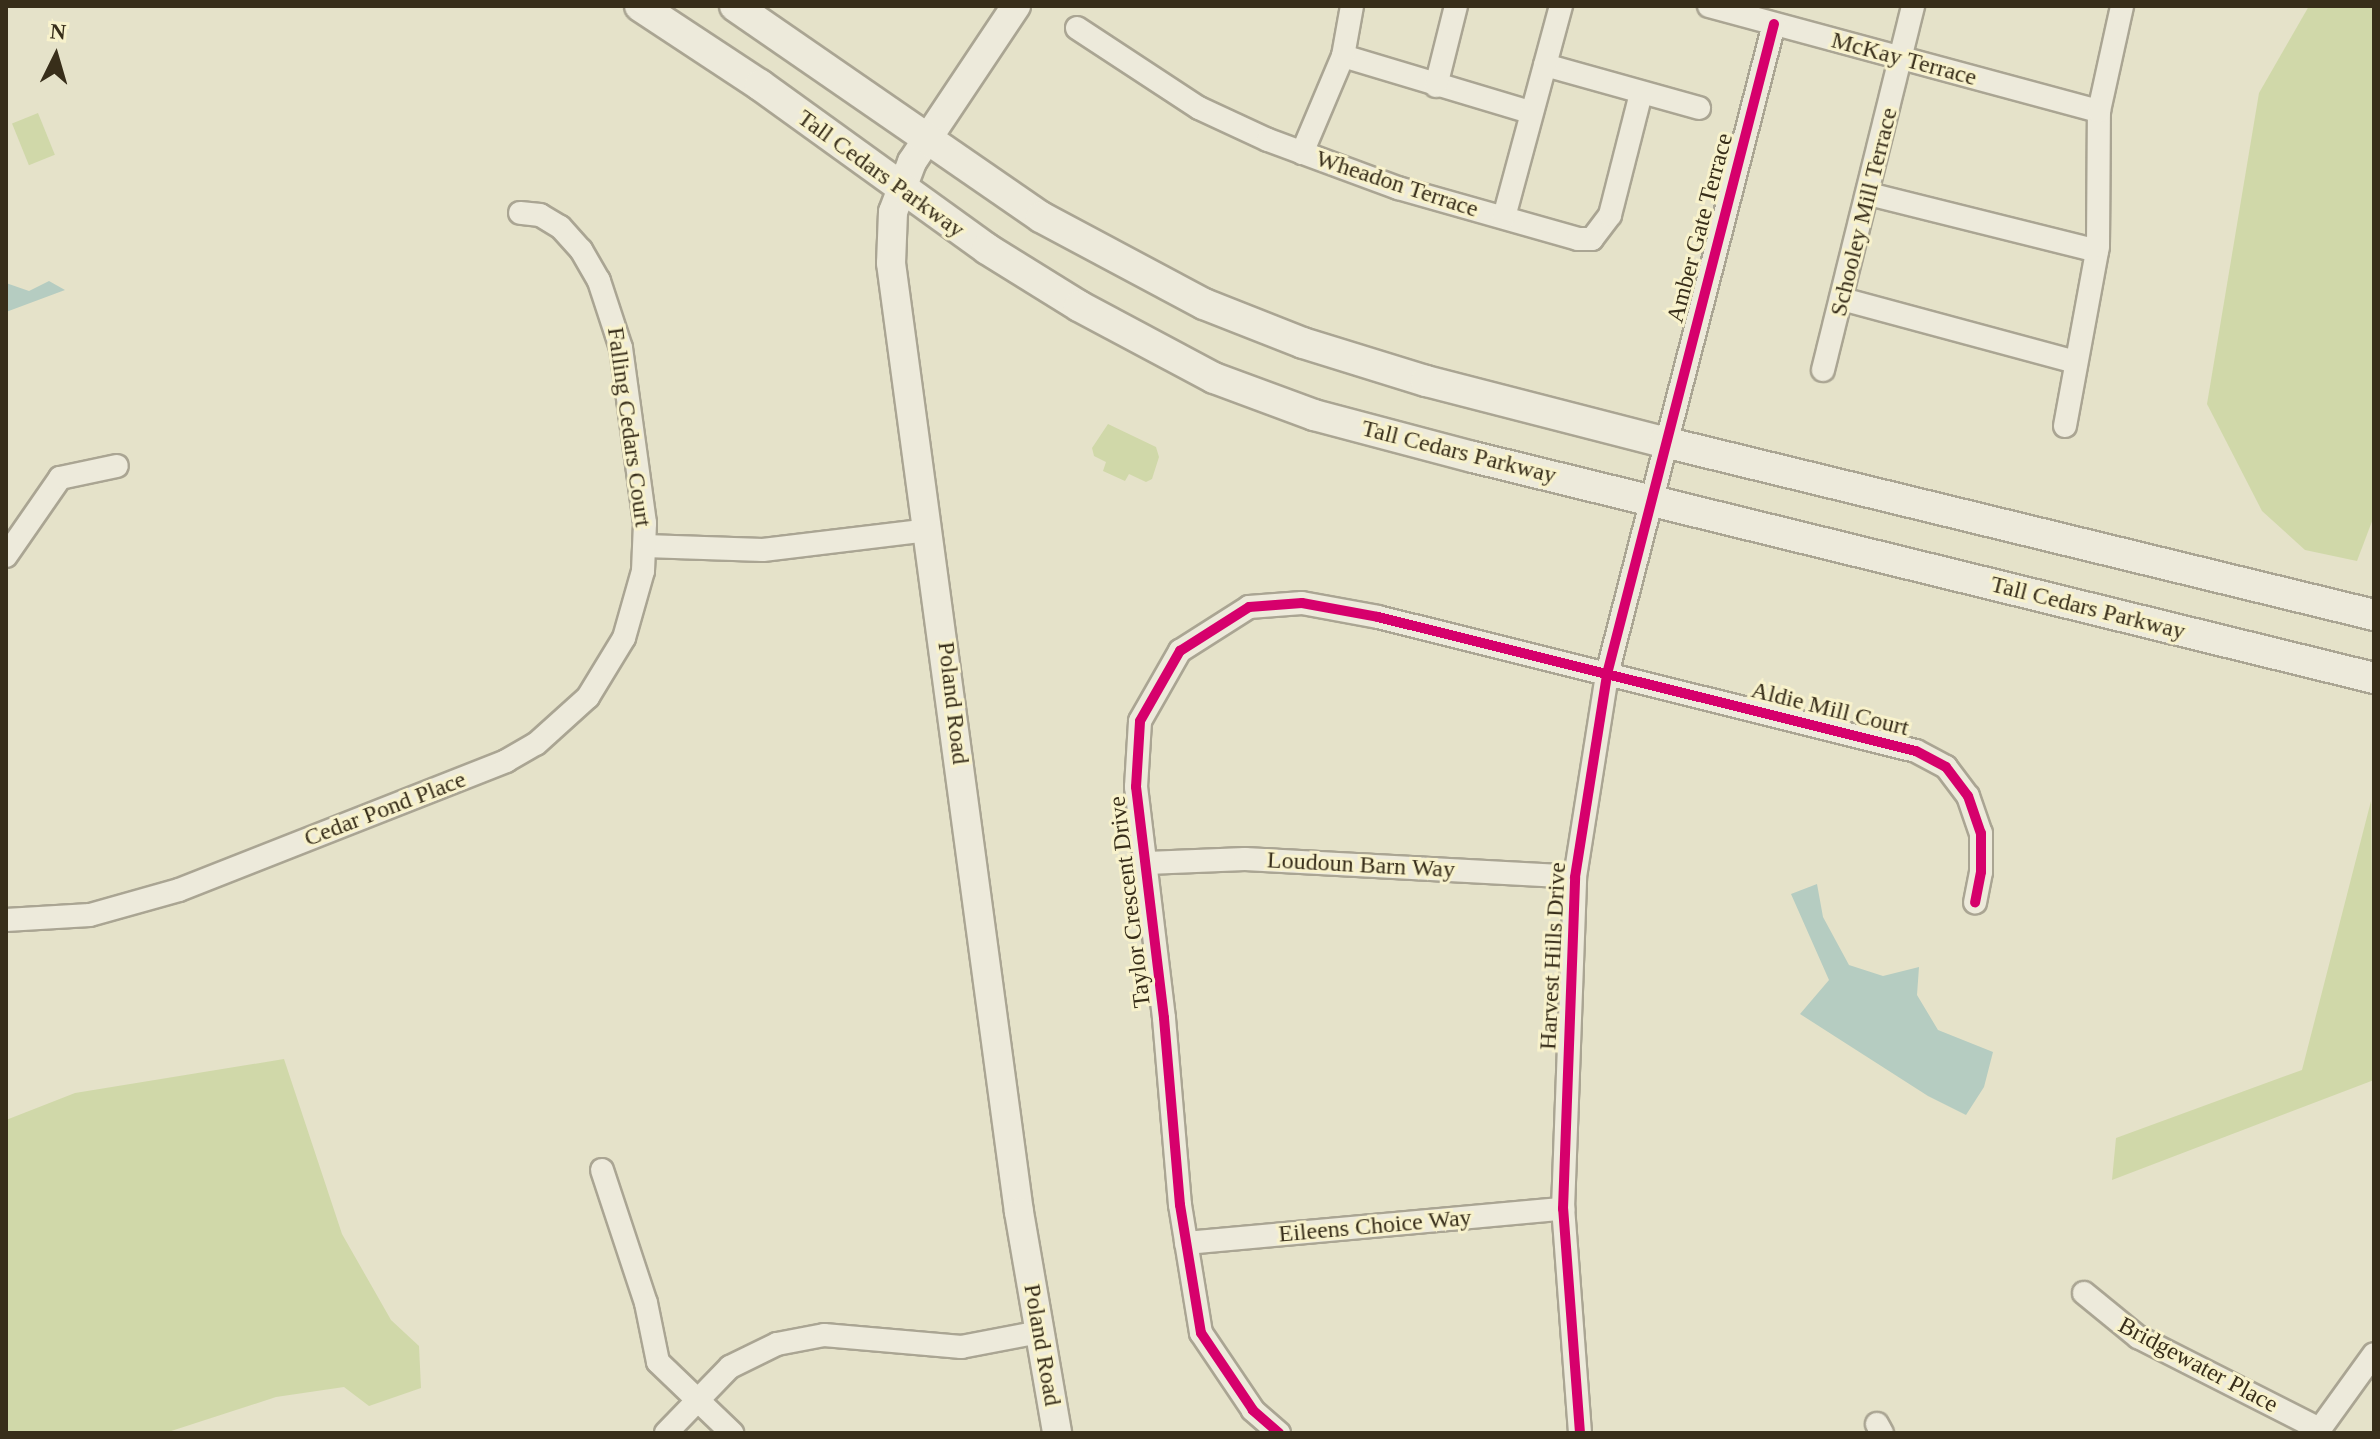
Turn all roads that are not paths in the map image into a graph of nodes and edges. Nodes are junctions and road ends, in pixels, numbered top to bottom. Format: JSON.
{"nodes":[{"id":1,"x":640,"y":6,"type":"edge"},
{"id":2,"x":735,"y":6,"type":"edge"},
{"id":3,"x":1016,"y":6,"type":"edge"},
{"id":4,"x":1352,"y":6,"type":"edge"},
{"id":5,"x":1456,"y":6,"type":"edge"},
{"id":6,"x":1561,"y":6,"type":"edge"},
{"id":7,"x":1709,"y":6,"type":"edge"},
{"id":8,"x":1913,"y":6,"type":"edge"},
{"id":9,"x":2122,"y":6,"type":"edge"},
{"id":10,"x":1774,"y":24,"type":"junction"},
{"id":11,"x":1077,"y":28,"type":"dead end"},
{"id":12,"x":1343,"y":56,"type":"junction"},
{"id":13,"x":1904,"y":59,"type":"junction"},
{"id":14,"x":1545,"y":65,"type":"junction"},
{"id":15,"x":1436,"y":86,"type":"junction"},
{"id":16,"x":1641,"y":93,"type":"junction"},
{"id":17,"x":1699,"y":108,"type":"dead end"},
{"id":18,"x":2099,"y":111,"type":"junction"},
{"id":19,"x":1530,"y":112,"type":"junction"},
{"id":20,"x":925,"y":137,"type":"junction"},
{"id":21,"x":1302,"y":153,"type":"junction"},
{"id":22,"x":899,"y":190,"type":"junction"},
{"id":23,"x":1869,"y":194,"type":"junction"},
{"id":24,"x":520,"y":213,"type":"dead end"},
{"id":25,"x":1504,"y":217,"type":"junction"},
{"id":26,"x":2097,"y":251,"type":"junction"},
{"id":27,"x":1842,"y":299,"type":"junction"},
{"id":28,"x":2075,"y":362,"type":"junction"},
{"id":29,"x":1823,"y":370,"type":"dead end"},
{"id":30,"x":2065,"y":426,"type":"dead end"},
{"id":31,"x":1664,"y":442,"type":"junction"},
{"id":32,"x":117,"y":466,"type":"dead end"},
{"id":33,"x":1649,"y":501,"type":"junction"},
{"id":34,"x":928,"y":530,"type":"junction"},
{"id":35,"x":645,"y":546,"type":"junction"},
{"id":36,"x":6,"y":556,"type":"edge"},
{"id":37,"x":2374,"y":615,"type":"edge"},
{"id":38,"x":1607,"y":674,"type":"junction"},
{"id":39,"x":2374,"y":678,"type":"edge"},
{"id":40,"x":1147,"y":863,"type":"junction"},
{"id":41,"x":1575,"y":877,"type":"junction"},
{"id":42,"x":1975,"y":902,"type":"dead end"},
{"id":43,"x":6,"y":920,"type":"edge"},
{"id":44,"x":602,"y":1170,"type":"dead end"},
{"id":45,"x":1563,"y":1209,"type":"junction"},
{"id":46,"x":1186,"y":1243,"type":"junction"},
{"id":47,"x":2084,"y":1293,"type":"dead end"},
{"id":48,"x":1040,"y":1332,"type":"junction"},
{"id":49,"x":2374,"y":1354,"type":"edge"},
{"id":50,"x":696,"y":1399,"type":"junction"},
{"id":51,"x":2318,"y":1431,"type":"edge"},
{"id":52,"x":666,"y":1433,"type":"edge"},
{"id":53,"x":732,"y":1433,"type":"edge"},
{"id":54,"x":1057,"y":1433,"type":"edge"},
{"id":55,"x":1279,"y":1433,"type":"edge"},
{"id":56,"x":1580,"y":1433,"type":"edge"}],
"edges":[{"from":1,"to":22,"type":"main road","name":"Tall Cedars Parkway"},
{"from":2,"to":20,"type":"main road"},
{"from":3,"to":20,"type":"street","name":"Poland Road"},
{"from":4,"to":12,"type":"street"},
{"from":5,"to":15,"type":"street"},
{"from":6,"to":14,"type":"street"},
{"from":7,"to":10,"type":"street","name":"McKay Terrace"},
{"from":8,"to":13,"type":"street","name":"Schooley Mill Terrace"},
{"from":9,"to":18,"type":"street"},
{"from":10,"to":13,"type":"street","name":"McKay Terrace"},
{"from":10,"to":31,"type":"street","name":"Amber Gate Terrace"},
{"from":11,"to":21,"type":"street","name":"Wheadon Terrace"},
{"from":12,"to":15,"type":"street"},
{"from":12,"to":21,"type":"street"},
{"from":13,"to":18,"type":"street","name":"McKay Terrace"},
{"from":13,"to":23,"type":"street","name":"Schooley Mill Terrace"},
{"from":14,"to":16,"type":"street"},
{"from":14,"to":19,"type":"street"},
{"from":15,"to":19,"type":"street"},
{"from":16,"to":17,"type":"street"},
{"from":16,"to":25,"type":"street","name":"Wheadon Terrace"},
{"from":18,"to":26,"type":"street"},
{"from":19,"to":25,"type":"street"},
{"from":20,"to":22,"type":"street","name":"Poland Road"},
{"from":20,"to":31,"type":"main road"},
{"from":21,"to":25,"type":"street","name":"Wheadon Terrace"},
{"from":22,"to":33,"type":"main road","name":"Tall Cedars Parkway"},
{"from":22,"to":34,"type":"street","name":"Poland Road"},
{"from":23,"to":26,"type":"street"},
{"from":23,"to":27,"type":"street","name":"Schooley Mill Terrace"},
{"from":24,"to":35,"type":"street","name":"Falling Cedars Court"},
{"from":26,"to":28,"type":"street"},
{"from":27,"to":28,"type":"street"},
{"from":27,"to":29,"type":"street","name":"Schooley Mill Terrace"},
{"from":28,"to":30,"type":"street"},
{"from":31,"to":33,"type":"street","name":"Harvest Hills Drive"},
{"from":31,"to":37,"type":"main road"},
{"from":32,"to":36,"type":"street"},
{"from":33,"to":38,"type":"street","name":"Harvest Hills Drive"},
{"from":33,"to":39,"type":"main road","name":"Tall Cedars Parkway"},
{"from":34,"to":35,"type":"street","name":"Falling Cedars Court"},
{"from":34,"to":48,"type":"street","name":"Poland Road"},
{"from":35,"to":43,"type":"street","name":"Cedar Pond Place"},
{"from":38,"to":40,"type":"street","name":"Taylor Crescent Drive"},
{"from":38,"to":41,"type":"street","name":"Harvest Hills Drive"},
{"from":38,"to":42,"type":"street","name":"Aldie Mill Court"},
{"from":40,"to":41,"type":"street","name":"Loudoun Barn Way"},
{"from":40,"to":46,"type":"street","name":"Taylor Crescent Drive"},
{"from":41,"to":45,"type":"street","name":"Harvest Hills Drive"},
{"from":44,"to":50,"type":"street"},
{"from":45,"to":46,"type":"street","name":"Eileens Choice Way"},
{"from":45,"to":56,"type":"street","name":"Harvest Hills Drive"},
{"from":46,"to":55,"type":"street","name":"Taylor Crescent Drive"},
{"from":47,"to":51,"type":"street","name":"Bridgewater Place"},
{"from":48,"to":50,"type":"street"},
{"from":48,"to":54,"type":"street","name":"Poland Road"},
{"from":49,"to":51,"type":"street"},
{"from":50,"to":52,"type":"street"},
{"from":50,"to":53,"type":"street"}]}
